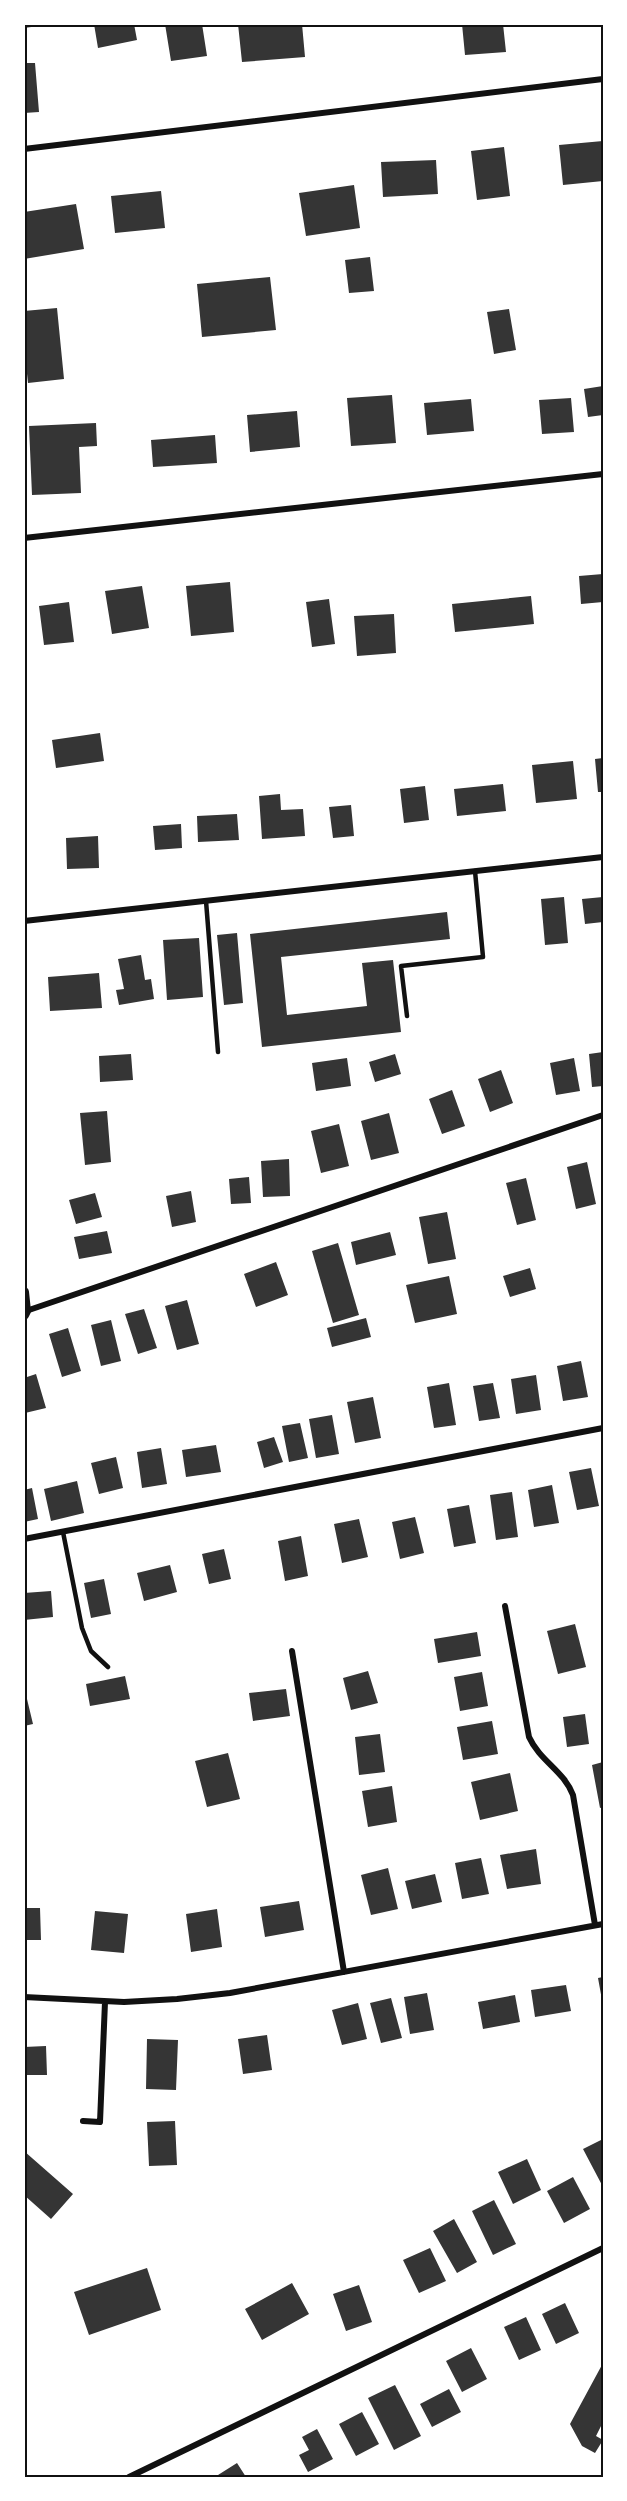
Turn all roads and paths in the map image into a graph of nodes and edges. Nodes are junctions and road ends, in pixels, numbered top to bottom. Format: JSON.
{"nodes":[{"id":1,"x":603,"y":79,"type":"edge"},
{"id":2,"x":24,"y":149,"type":"edge"},
{"id":3,"x":603,"y":474,"type":"edge"},
{"id":4,"x":24,"y":538,"type":"edge"},
{"id":5,"x":603,"y":857,"type":"edge"},
{"id":6,"x":475,"y":871,"type":"junction"},
{"id":7,"x":206,"y":901,"type":"junction"},
{"id":8,"x":24,"y":921,"type":"edge"},
{"id":9,"x":407,"y":1016,"type":"dead end"},
{"id":10,"x":219,"y":1052,"type":"dead end"},
{"id":11,"x":603,"y":1115,"type":"edge"},
{"id":12,"x":24,"y":1292,"type":"edge"},
{"id":13,"x":25,"y":1313,"type":"edge"},
{"id":14,"x":603,"y":1428,"type":"edge"},
{"id":15,"x":63,"y":1532,"type":"junction"},
{"id":16,"x":24,"y":1539,"type":"edge"},
{"id":17,"x":505,"y":1606,"type":"dead end"},
{"id":18,"x":292,"y":1651,"type":"dead end"},
{"id":19,"x":108,"y":1667,"type":"dead end"},
{"id":20,"x":603,"y":1924,"type":"edge"},
{"id":21,"x":595,"y":1925,"type":"junction"},
{"id":22,"x":344,"y":1972,"type":"junction"},
{"id":23,"x":24,"y":1997,"type":"edge"},
{"id":24,"x":105,"y":2002,"type":"junction"},
{"id":25,"x":83,"y":2121,"type":"dead end"},
{"id":26,"x":603,"y":2248,"type":"edge"},
{"id":27,"x":129,"y":2477,"type":"edge"}],
"edges":[{"from":1,"to":2,"type":"street"},
{"from":3,"to":4,"type":"street"},
{"from":5,"to":6,"type":"street"},
{"from":6,"to":7,"type":"street"},
{"from":6,"to":9,"type":"lane"},
{"from":7,"to":8,"type":"street"},
{"from":7,"to":10,"type":"lane"},
{"from":11,"to":13,"type":"street"},
{"from":12,"to":13,"type":"street"},
{"from":14,"to":15,"type":"street"},
{"from":15,"to":16,"type":"street"},
{"from":15,"to":19,"type":"lane"},
{"from":17,"to":21,"type":"street"},
{"from":18,"to":22,"type":"street"},
{"from":20,"to":21,"type":"street"},
{"from":21,"to":22,"type":"street"},
{"from":22,"to":24,"type":"street"},
{"from":23,"to":24,"type":"street"},
{"from":24,"to":25,"type":"street"},
{"from":26,"to":27,"type":"street"}]}
